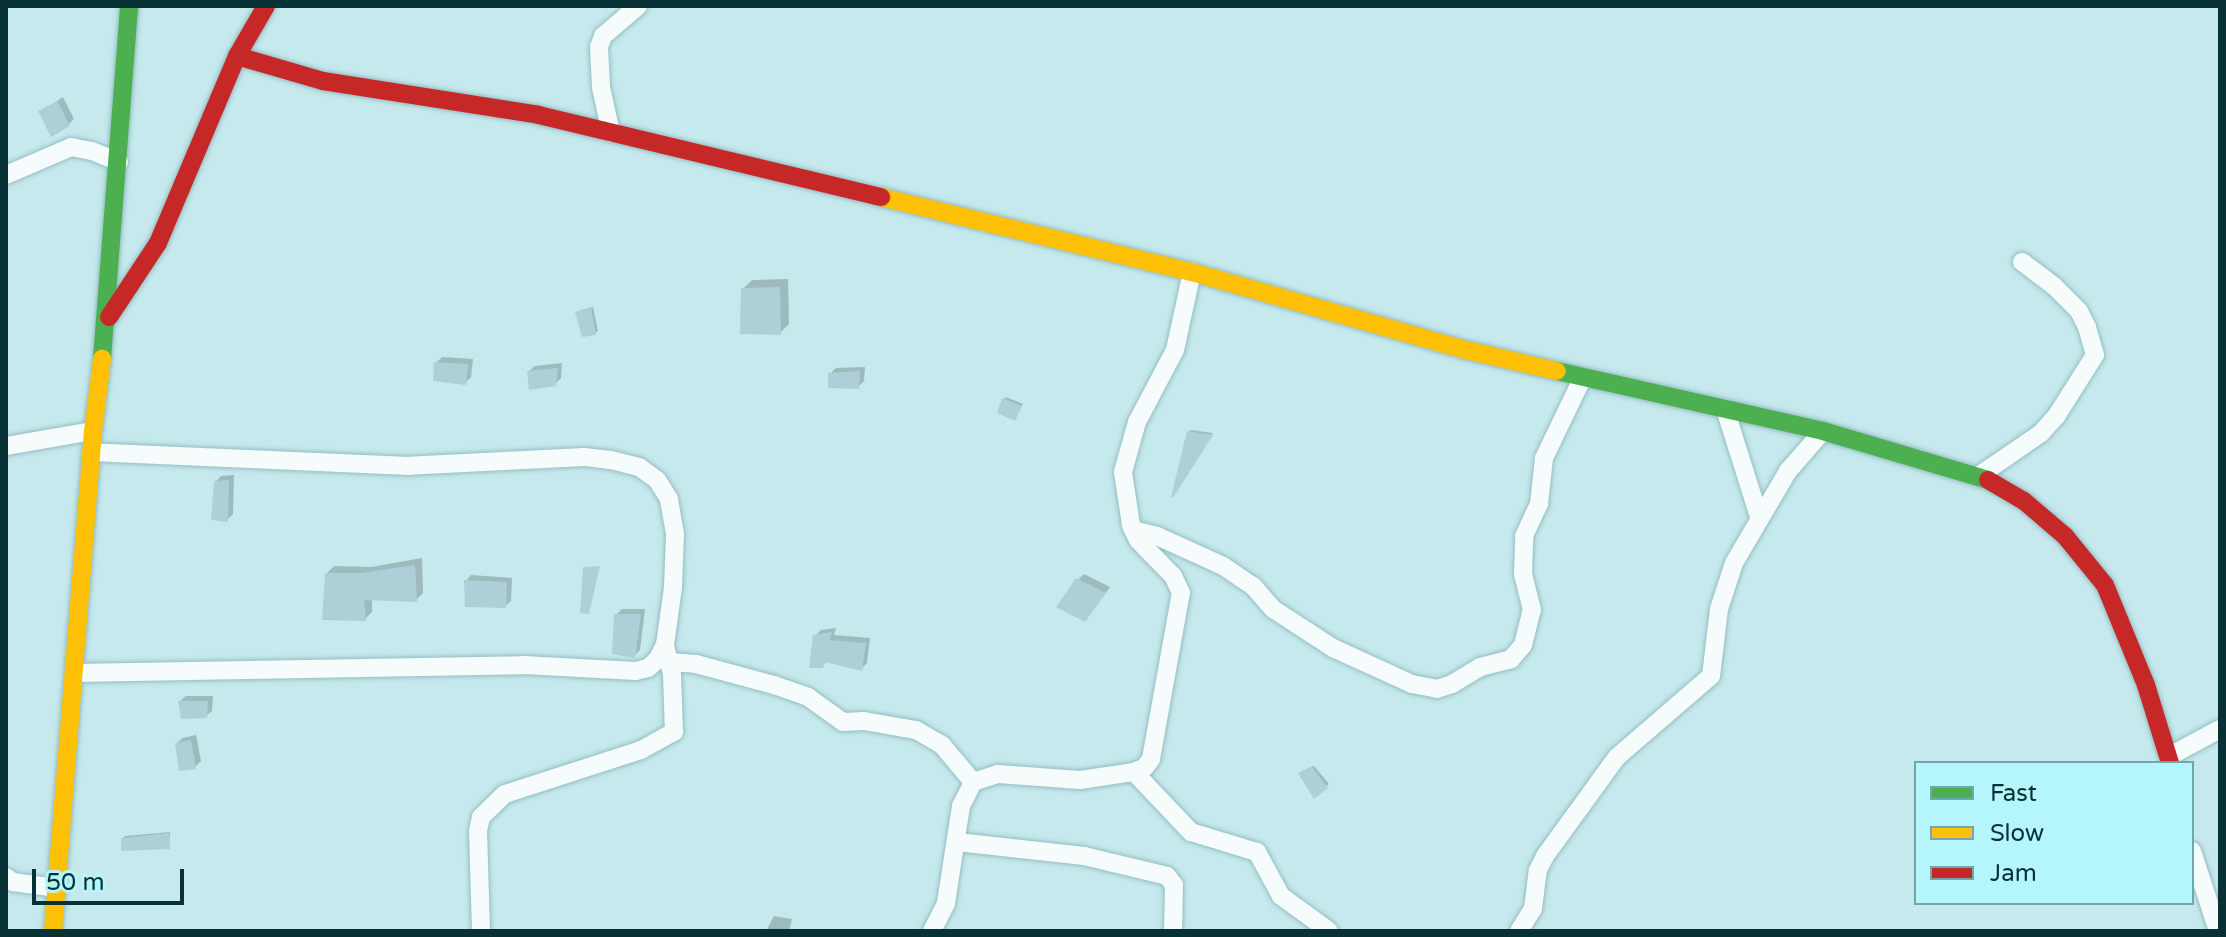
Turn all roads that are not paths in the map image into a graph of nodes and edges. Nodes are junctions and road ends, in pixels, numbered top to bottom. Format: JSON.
{"nodes":[{"id":1,"x":129,"y":6,"type":"edge"},
{"id":2,"x":266,"y":6,"type":"edge"},
{"id":3,"x":638,"y":6,"type":"edge"},
{"id":4,"x":237,"y":56,"type":"junction"},
{"id":5,"x":611,"y":133,"type":"junction"},
{"id":6,"x":119,"y":162,"type":"junction"},
{"id":7,"x":6,"y":175,"type":"edge"},
{"id":8,"x":2022,"y":262,"type":"dead end"},
{"id":9,"x":1192,"y":272,"type":"junction"},
{"id":10,"x":107,"y":320,"type":"junction"},
{"id":11,"x":1583,"y":377,"type":"junction"},
{"id":12,"x":1725,"y":409,"type":"junction"},
{"id":13,"x":93,"y":431,"type":"junction"},
{"id":14,"x":1823,"y":431,"type":"junction"},
{"id":15,"x":6,"y":446,"type":"edge"},
{"id":16,"x":91,"y":452,"type":"junction"},
{"id":17,"x":1980,"y":475,"type":"junction"},
{"id":18,"x":1759,"y":517,"type":"junction"},
{"id":19,"x":1133,"y":530,"type":"junction"},
{"id":20,"x":667,"y":654,"type":"junction"},
{"id":21,"x":74,"y":673,"type":"junction"},
{"id":22,"x":2220,"y":729,"type":"edge"},
{"id":23,"x":2169,"y":760,"type":"edge"},
{"id":24,"x":1134,"y":772,"type":"junction"},
{"id":25,"x":973,"y":782,"type":"junction"},
{"id":26,"x":957,"y":842,"type":"junction"},
{"id":27,"x":2194,"y":857,"type":"edge"},
{"id":28,"x":6,"y":877,"type":"edge"},
{"id":29,"x":56,"y":888,"type":"junction"},
{"id":30,"x":53,"y":931,"type":"edge"},
{"id":31,"x":481,"y":931,"type":"edge"},
{"id":32,"x":932,"y":931,"type":"edge"},
{"id":33,"x":1173,"y":931,"type":"edge"},
{"id":34,"x":1329,"y":931,"type":"edge"},
{"id":35,"x":1519,"y":931,"type":"edge"},
{"id":36,"x":2218,"y":931,"type":"edge"}],
"edges":[{"from":1,"to":6,"type":"street"},
{"from":2,"to":4,"type":"street"},
{"from":3,"to":5,"type":"street"},
{"from":4,"to":5,"type":"street"},
{"from":4,"to":10,"type":"street"},
{"from":5,"to":9,"type":"street"},
{"from":6,"to":7,"type":"street"},
{"from":6,"to":10,"type":"street"},
{"from":8,"to":17,"type":"street"},
{"from":9,"to":11,"type":"street"},
{"from":9,"to":19,"type":"street"},
{"from":10,"to":13,"type":"street"},
{"from":11,"to":12,"type":"street"},
{"from":11,"to":19,"type":"street"},
{"from":12,"to":14,"type":"street"},
{"from":12,"to":18,"type":"street"},
{"from":13,"to":15,"type":"street"},
{"from":13,"to":16,"type":"street"},
{"from":14,"to":17,"type":"street"},
{"from":14,"to":18,"type":"street"},
{"from":16,"to":20,"type":"street"},
{"from":16,"to":21,"type":"street"},
{"from":17,"to":23,"type":"street"},
{"from":18,"to":35,"type":"street"},
{"from":19,"to":24,"type":"street"},
{"from":20,"to":21,"type":"street"},
{"from":20,"to":25,"type":"street"},
{"from":20,"to":31,"type":"street"},
{"from":21,"to":29,"type":"street"},
{"from":22,"to":23,"type":"street"},
{"from":24,"to":25,"type":"street"},
{"from":24,"to":34,"type":"street"},
{"from":25,"to":26,"type":"street"},
{"from":26,"to":32,"type":"street"},
{"from":26,"to":33,"type":"street"},
{"from":27,"to":36,"type":"street"},
{"from":28,"to":29,"type":"street"},
{"from":29,"to":30,"type":"street"}]}
